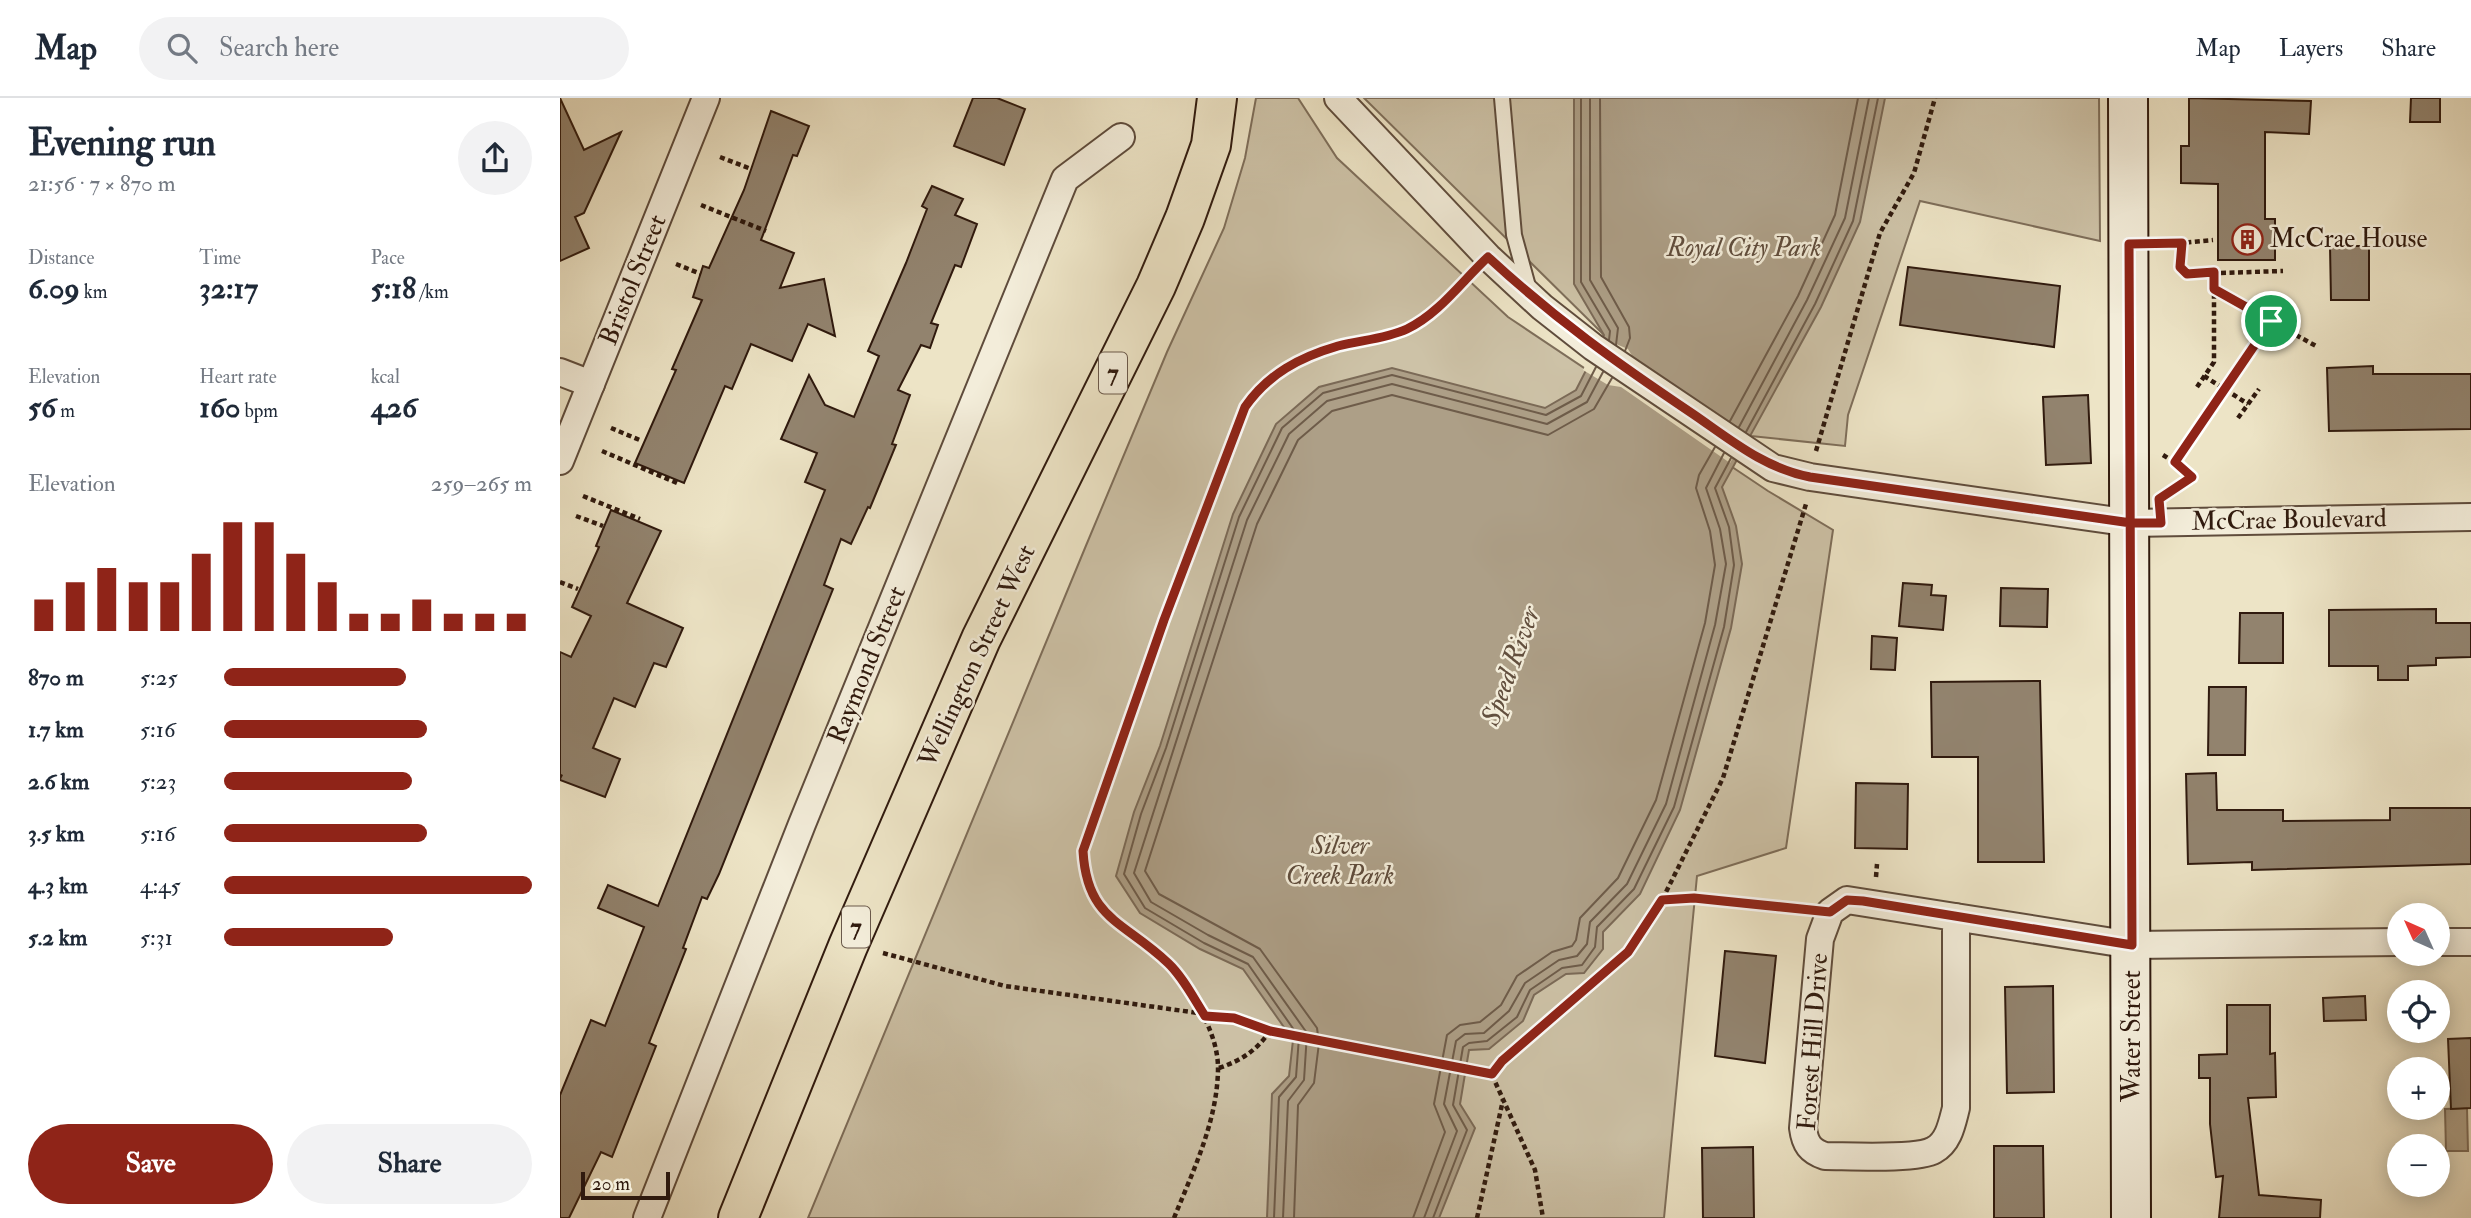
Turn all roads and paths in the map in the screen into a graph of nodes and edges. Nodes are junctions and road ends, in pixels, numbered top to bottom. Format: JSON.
{"nodes":[{"id":1,"x":706,"y":98,"type":"edge"},
{"id":2,"x":1217,"y":98,"type":"edge"},
{"id":3,"x":1338,"y":98,"type":"edge"},
{"id":4,"x":1502,"y":98,"type":"edge"},
{"id":5,"x":1935,"y":98,"type":"edge"},
{"id":6,"x":2128,"y":98,"type":"edge"},
{"id":7,"x":1121,"y":137,"type":"dead end"},
{"id":8,"x":720,"y":157,"type":"dead end"},
{"id":9,"x":751,"y":169,"type":"dead end"},
{"id":10,"x":701,"y":205,"type":"dead end"},
{"id":11,"x":766,"y":231,"type":"dead end"},
{"id":12,"x":2213,"y":240,"type":"dead end"},
{"id":13,"x":2182,"y":243,"type":"junction"},
{"id":14,"x":2129,"y":244,"type":"junction"},
{"id":15,"x":1488,"y":257,"type":"junction"},
{"id":16,"x":676,"y":264,"type":"dead end"},
{"id":17,"x":2283,"y":271,"type":"dead end"},
{"id":18,"x":2214,"y":272,"type":"junction"},
{"id":19,"x":701,"y":274,"type":"dead end"},
{"id":20,"x":2214,"y":289,"type":"junction"},
{"id":21,"x":1531,"y":297,"type":"junction"},
{"id":22,"x":2271,"y":321,"type":"junction"},
{"id":23,"x":2316,"y":346,"type":"dead end"},
{"id":24,"x":560,"y":372,"type":"edge"},
{"id":25,"x":2204,"y":376,"type":"junction"},
{"id":26,"x":591,"y":384,"type":"junction"},
{"id":27,"x":2197,"y":387,"type":"dead end"},
{"id":28,"x":2224,"y":389,"type":"junction"},
{"id":29,"x":2259,"y":389,"type":"dead end"},
{"id":30,"x":2248,"y":404,"type":"junction"},
{"id":31,"x":2238,"y":418,"type":"dead end"},
{"id":32,"x":611,"y":428,"type":"dead end"},
{"id":33,"x":642,"y":441,"type":"dead end"},
{"id":34,"x":2153,"y":447,"type":"dead end"},
{"id":35,"x":602,"y":451,"type":"dead end"},
{"id":36,"x":560,"y":461,"type":"edge"},
{"id":37,"x":2175,"y":462,"type":"junction"},
{"id":38,"x":1810,"y":477,"type":"junction"},
{"id":39,"x":677,"y":483,"type":"dead end"},
{"id":40,"x":583,"y":496,"type":"dead end"},
{"id":41,"x":576,"y":516,"type":"dead end"},
{"id":42,"x":2471,"y":517,"type":"edge"},
{"id":43,"x":640,"y":519,"type":"dead end"},
{"id":44,"x":2146,"y":523,"type":"junction"},
{"id":45,"x":603,"y":526,"type":"dead end"},
{"id":46,"x":560,"y":582,"type":"edge"},
{"id":47,"x":578,"y":589,"type":"dead end"},
{"id":48,"x":1662,"y":900,"type":"junction"},
{"id":49,"x":1830,"y":912,"type":"junction"},
{"id":50,"x":1956,"y":917,"type":"junction"},
{"id":51,"x":2387,"y":942,"type":"edge"},
{"id":52,"x":2450,"y":942,"type":"edge"},
{"id":53,"x":2471,"y":942,"type":"edge"},
{"id":54,"x":2132,"y":945,"type":"junction"},
{"id":55,"x":848,"y":946,"type":"junction"},
{"id":56,"x":1205,"y":1016,"type":"junction"},
{"id":57,"x":1270,"y":1031,"type":"junction"},
{"id":58,"x":1219,"y":1069,"type":"junction"},
{"id":59,"x":1492,"y":1074,"type":"junction"},
{"id":60,"x":1503,"y":1099,"type":"junction"},
{"id":61,"x":647,"y":1218,"type":"edge"},
{"id":62,"x":738,"y":1218,"type":"edge"},
{"id":63,"x":1174,"y":1218,"type":"edge"},
{"id":64,"x":1477,"y":1218,"type":"edge"},
{"id":65,"x":1544,"y":1218,"type":"edge"},
{"id":66,"x":2131,"y":1218,"type":"edge"}],
"edges":[{"from":1,"to":26,"type":"street","name":"Bristol Street"},
{"from":2,"to":55,"type":"main road","name":"Wellington Street West","number":"7"},
{"from":3,"to":15,"type":"street"},
{"from":4,"to":21,"type":"lane"},
{"from":5,"to":38,"type":"path"},
{"from":6,"to":14,"type":"street","name":"Water Street"},
{"from":7,"to":61,"type":"street","name":"Raymond Street"},
{"from":8,"to":9,"type":"path"},
{"from":10,"to":11,"type":"path"},
{"from":12,"to":13,"type":"path"},
{"from":13,"to":14,"type":"path"},
{"from":13,"to":18,"type":"path"},
{"from":14,"to":44,"type":"street","name":"Water Street"},
{"from":15,"to":21,"type":"street"},
{"from":15,"to":56,"type":"path"},
{"from":16,"to":19,"type":"path"},
{"from":17,"to":18,"type":"path"},
{"from":18,"to":20,"type":"path"},
{"from":20,"to":22,"type":"path"},
{"from":20,"to":25,"type":"path"},
{"from":21,"to":38,"type":"street","name":"McCrae Boulevard"},
{"from":22,"to":23,"type":"path"},
{"from":22,"to":28,"type":"path"},
{"from":24,"to":26,"type":"street"},
{"from":25,"to":27,"type":"path"},
{"from":25,"to":28,"type":"path"},
{"from":26,"to":36,"type":"street","name":"Bristol Street"},
{"from":28,"to":30,"type":"path"},
{"from":28,"to":37,"type":"path"},
{"from":29,"to":30,"type":"path"},
{"from":30,"to":31,"type":"path"},
{"from":32,"to":33,"type":"path"},
{"from":34,"to":37,"type":"path"},
{"from":35,"to":39,"type":"path"},
{"from":37,"to":44,"type":"path"},
{"from":38,"to":44,"type":"street","name":"McCrae Boulevard"},
{"from":38,"to":48,"type":"path"},
{"from":40,"to":43,"type":"path"},
{"from":41,"to":45,"type":"path"},
{"from":42,"to":44,"type":"street","name":"McCrae Boulevard"},
{"from":44,"to":54,"type":"street","name":"Water Street"},
{"from":46,"to":47,"type":"path"},
{"from":48,"to":49,"type":"path"},
{"from":48,"to":59,"type":"path"},
{"from":49,"to":50,"type":"street"},
{"from":49,"to":50,"type":"street","name":"Forest Hill Drive"},
{"from":50,"to":54,"type":"street"},
{"from":51,"to":54,"type":"street"},
{"from":52,"to":53,"type":"street"},
{"from":54,"to":66,"type":"street","name":"Water Street"},
{"from":55,"to":56,"type":"path"},
{"from":55,"to":62,"type":"main road","name":"Wellington Street West","number":"7"},
{"from":56,"to":57,"type":"path"},
{"from":56,"to":58,"type":"path"},
{"from":57,"to":58,"type":"path"},
{"from":57,"to":59,"type":"path"},
{"from":58,"to":63,"type":"path"},
{"from":59,"to":60,"type":"path"},
{"from":60,"to":64,"type":"path"},
{"from":60,"to":65,"type":"path"}]}
